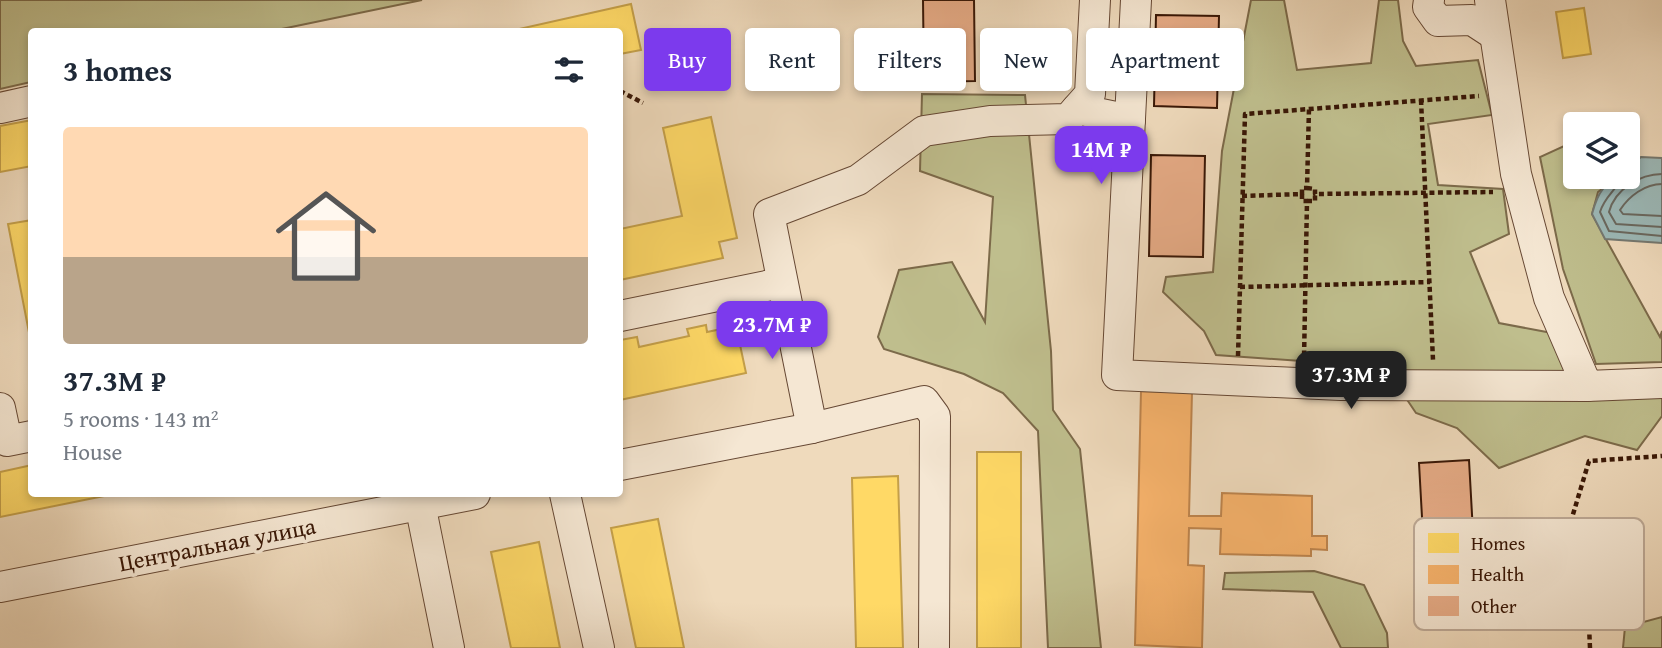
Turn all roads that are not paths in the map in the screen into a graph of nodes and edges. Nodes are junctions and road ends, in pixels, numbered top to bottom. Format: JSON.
{"nodes":[{"id":1,"x":1095,"y":0,"type":"edge"},
{"id":2,"x":1136,"y":0,"type":"edge"},
{"id":3,"x":1429,"y":0,"type":"edge"},
{"id":4,"x":1490,"y":0,"type":"edge"},
{"id":5,"x":1496,"y":35,"type":"junction"},
{"id":6,"x":28,"y":102,"type":"edge"},
{"id":7,"x":0,"y":108,"type":"edge"},
{"id":8,"x":1077,"y":109,"type":"junction"},
{"id":9,"x":1130,"y":120,"type":"junction"},
{"id":10,"x":781,"y":284,"type":"junction"},
{"id":11,"x":623,"y":315,"type":"edge"},
{"id":12,"x":1656,"y":383,"type":"edge"},
{"id":13,"x":1587,"y":386,"type":"junction"},
{"id":14,"x":0,"y":408,"type":"edge"},
{"id":15,"x":812,"y":428,"type":"junction"},
{"id":16,"x":28,"y":437,"type":"edge"},
{"id":17,"x":623,"y":464,"type":"edge"},
{"id":18,"x":441,"y":497,"type":"edge"},
{"id":19,"x":566,"y":497,"type":"edge"},
{"id":20,"x":419,"y":499,"type":"edge"},
{"id":21,"x":0,"y":587,"type":"edge"},
{"id":22,"x":449,"y":648,"type":"edge"},
{"id":23,"x":600,"y":648,"type":"edge"},
{"id":24,"x":934,"y":648,"type":"edge"}],
"edges":[{"from":1,"to":8,"type":"street"},
{"from":2,"to":9,"type":"street"},
{"from":3,"to":5,"type":"street"},
{"from":4,"to":5,"type":"street"},
{"from":5,"to":13,"type":"street"},
{"from":6,"to":7,"type":"street"},
{"from":8,"to":9,"type":"street"},
{"from":8,"to":10,"type":"street"},
{"from":9,"to":13,"type":"street"},
{"from":10,"to":11,"type":"street"},
{"from":10,"to":15,"type":"street"},
{"from":12,"to":13,"type":"street"},
{"from":14,"to":16,"type":"street"},
{"from":15,"to":17,"type":"street"},
{"from":15,"to":24,"type":"street"},
{"from":18,"to":20,"type":"street","name":"Центральная улица"},
{"from":19,"to":23,"type":"street"},
{"from":20,"to":21,"type":"street","name":"Центральная улица"},
{"from":20,"to":22,"type":"street"}]}
